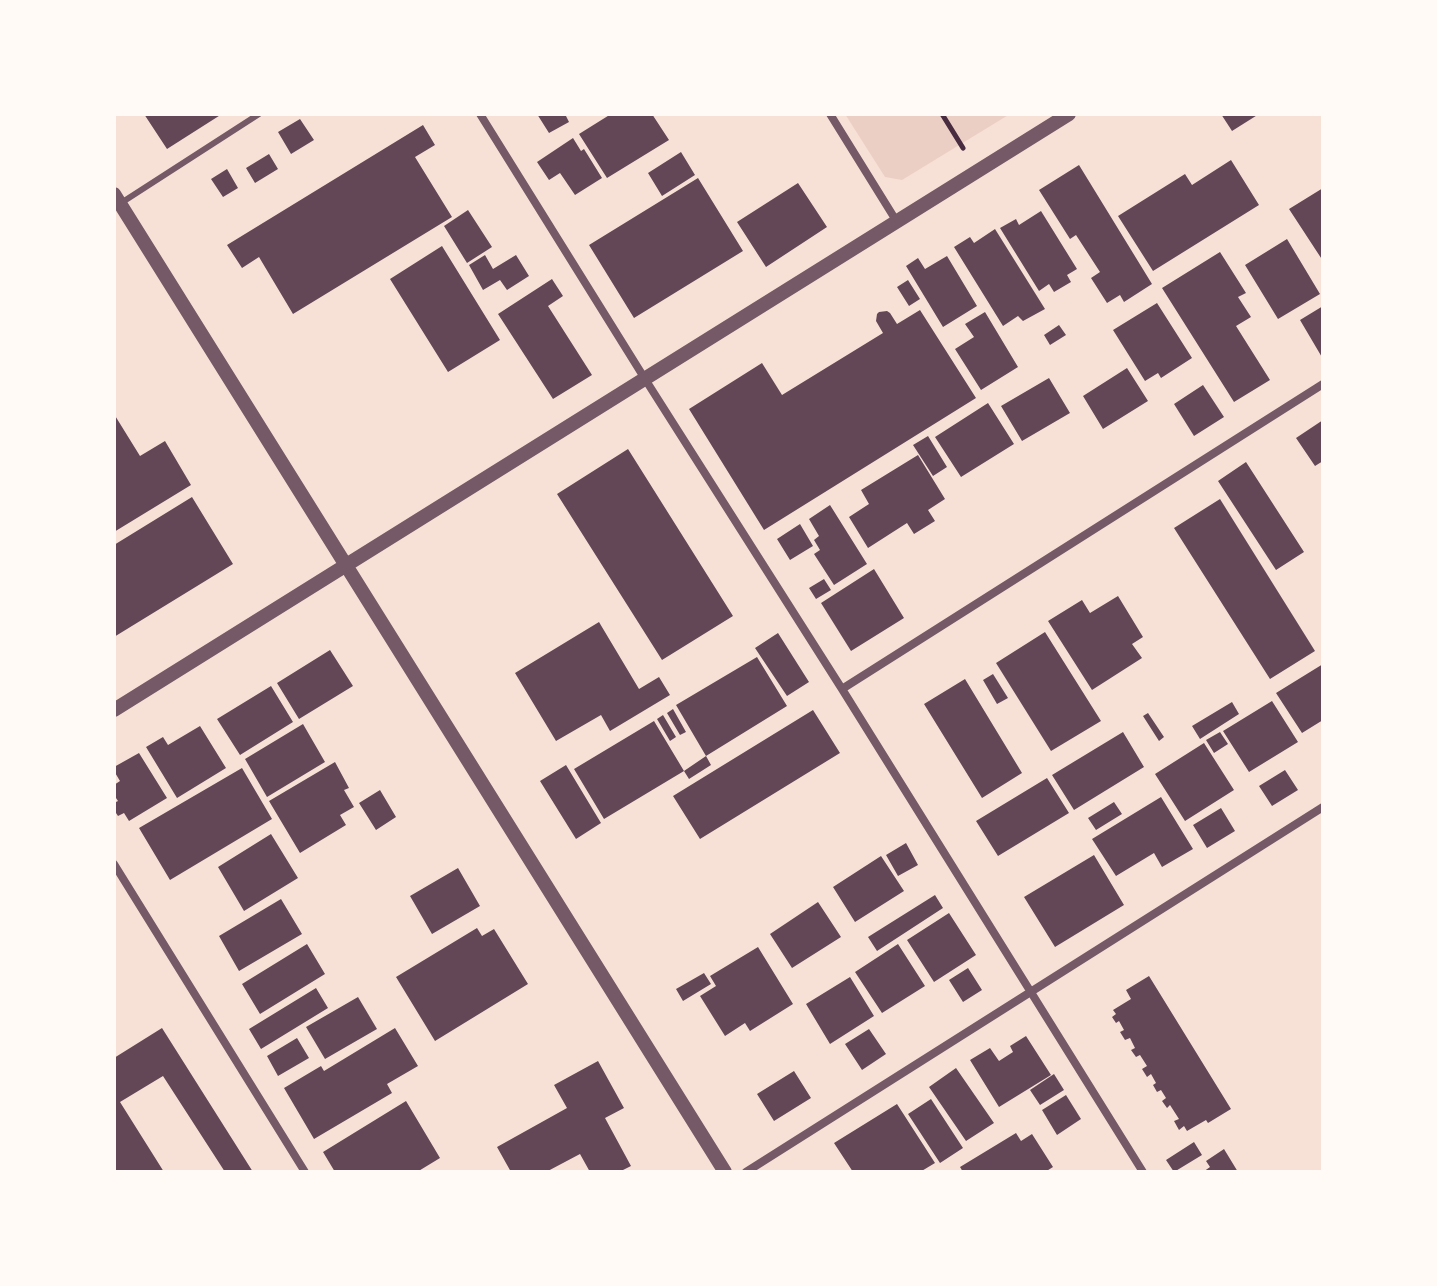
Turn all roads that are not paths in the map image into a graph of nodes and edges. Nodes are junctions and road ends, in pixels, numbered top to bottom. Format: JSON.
{"nodes":[{"id":1,"x":259,"y":114,"type":"edge"},
{"id":2,"x":480,"y":114,"type":"edge"},
{"id":3,"x":830,"y":114,"type":"edge"},
{"id":4,"x":1069,"y":114,"type":"edge"},
{"id":5,"x":117,"y":198,"type":"edge"},
{"id":6,"x":897,"y":222,"type":"junction"},
{"id":7,"x":645,"y":379,"type":"junction"},
{"id":8,"x":1323,"y":384,"type":"edge"},
{"id":9,"x":346,"y":566,"type":"junction"},
{"id":10,"x":842,"y":689,"type":"junction"},
{"id":11,"x":114,"y":710,"type":"edge"},
{"id":12,"x":1323,"y":807,"type":"edge"},
{"id":13,"x":114,"y":864,"type":"edge"},
{"id":14,"x":1030,"y":991,"type":"junction"},
{"id":15,"x":305,"y":1172,"type":"edge"},
{"id":16,"x":725,"y":1172,"type":"edge"},
{"id":17,"x":746,"y":1172,"type":"edge"},
{"id":18,"x":1143,"y":1172,"type":"edge"}],
"edges":[{"from":1,"to":5,"type":"lane"},
{"from":2,"to":7,"type":"street"},
{"from":3,"to":6,"type":"street"},
{"from":4,"to":6,"type":"street"},
{"from":5,"to":9,"type":"street"},
{"from":6,"to":7,"type":"street"},
{"from":7,"to":9,"type":"street"},
{"from":7,"to":10,"type":"street"},
{"from":8,"to":10,"type":"street"},
{"from":9,"to":11,"type":"street"},
{"from":9,"to":16,"type":"street"},
{"from":10,"to":14,"type":"street"},
{"from":12,"to":14,"type":"street"},
{"from":13,"to":15,"type":"street"},
{"from":14,"to":17,"type":"street"},
{"from":14,"to":18,"type":"street"}]}
